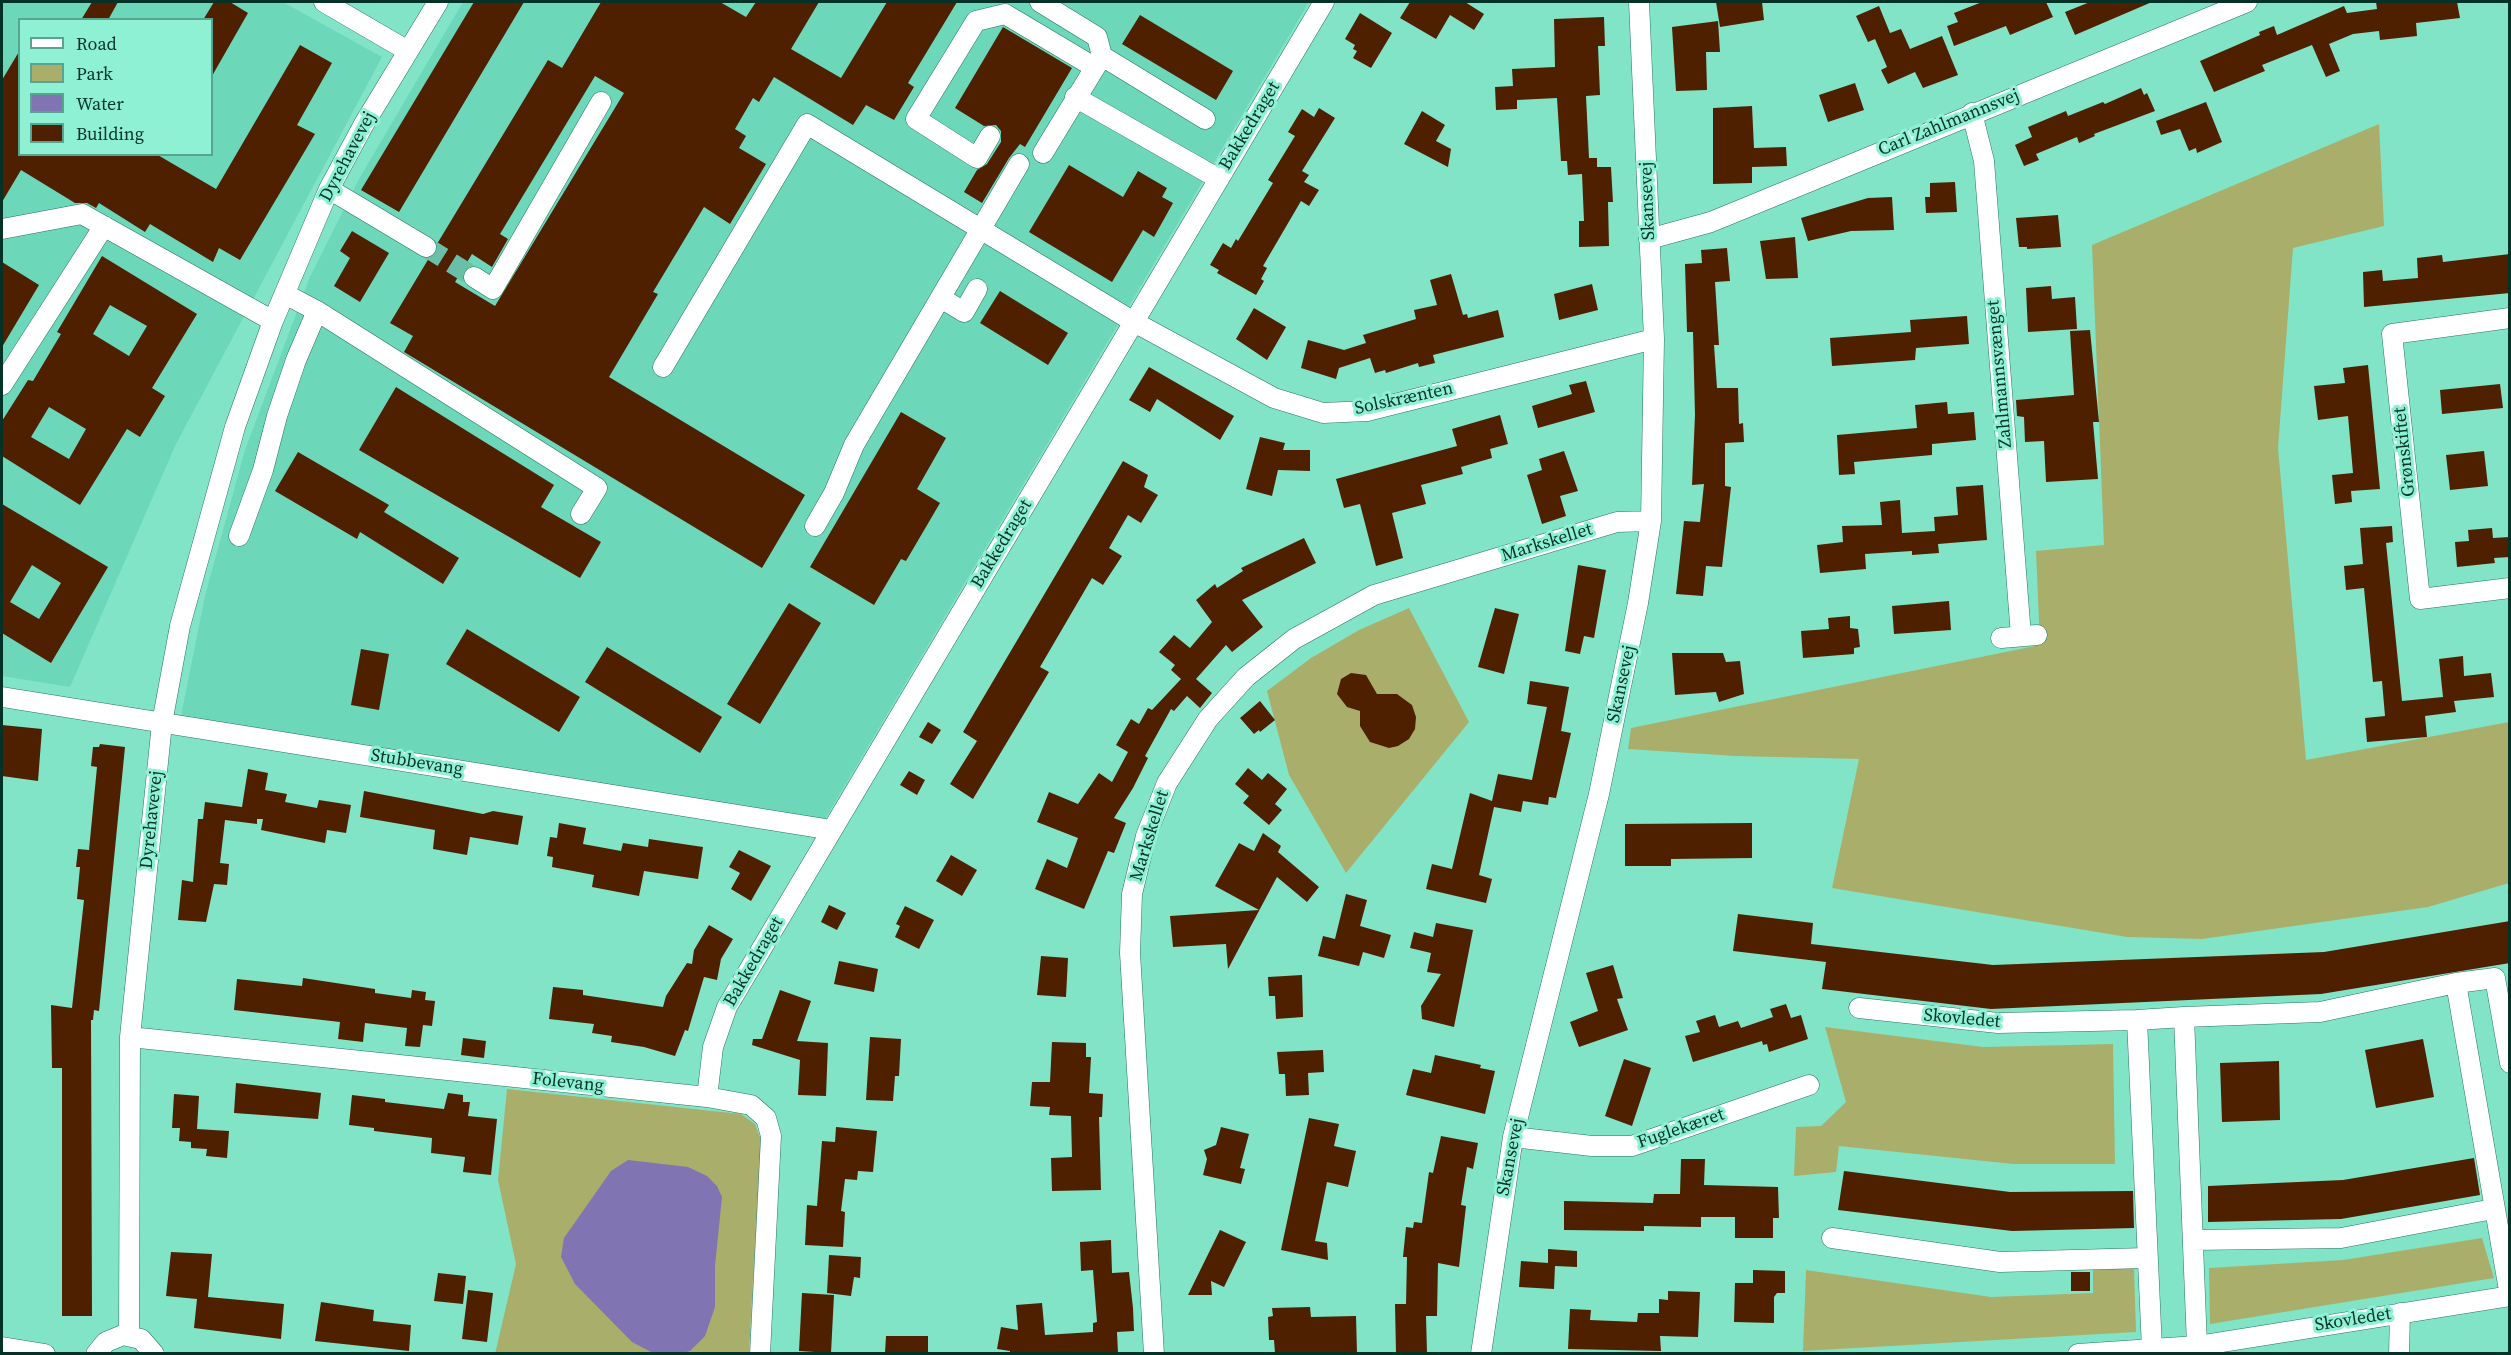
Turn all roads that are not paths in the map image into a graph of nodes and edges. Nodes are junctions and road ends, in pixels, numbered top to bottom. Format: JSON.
{"nodes":[{"id":1,"x":324,"y":2,"type":"edge"},
{"id":2,"x":438,"y":2,"type":"edge"},
{"id":3,"x":1040,"y":2,"type":"edge"},
{"id":4,"x":1324,"y":2,"type":"edge"},
{"id":5,"x":1639,"y":2,"type":"edge"},
{"id":6,"x":2247,"y":2,"type":"edge"},
{"id":7,"x":1010,"y":8,"type":"edge"},
{"id":8,"x":408,"y":51,"type":"junction"},
{"id":9,"x":1098,"y":62,"type":"junction"},
{"id":10,"x":1076,"y":97,"type":"junction"},
{"id":11,"x":601,"y":102,"type":"dead end"},
{"id":12,"x":1972,"y":113,"type":"junction"},
{"id":13,"x":1205,"y":119,"type":"dead end"},
{"id":14,"x":990,"y":136,"type":"dead end"},
{"id":15,"x":1043,"y":153,"type":"dead end"},
{"id":16,"x":1019,"y":164,"type":"dead end"},
{"id":17,"x":1219,"y":179,"type":"junction"},
{"id":18,"x":329,"y":189,"type":"junction"},
{"id":19,"x":104,"y":226,"type":"junction"},
{"id":20,"x":982,"y":228,"type":"junction"},
{"id":21,"x":2,"y":229,"type":"edge"},
{"id":22,"x":1649,"y":239,"type":"junction"},
{"id":23,"x":426,"y":247,"type":"tunnel mouth"},
{"id":24,"x":474,"y":277,"type":"tunnel mouth"},
{"id":25,"x":978,"y":289,"type":"dead end"},
{"id":26,"x":285,"y":294,"type":"junction"},
{"id":27,"x":941,"y":298,"type":"junction"},
{"id":28,"x":317,"y":311,"type":"junction"},
{"id":29,"x":2510,"y":318,"type":"edge"},
{"id":30,"x":273,"y":321,"type":"junction"},
{"id":31,"x":1134,"y":322,"type":"junction"},
{"id":32,"x":1654,"y":339,"type":"junction"},
{"id":33,"x":663,"y":367,"type":"dead end"},
{"id":34,"x":2,"y":385,"type":"edge"},
{"id":35,"x":581,"y":514,"type":"dead end"},
{"id":36,"x":1651,"y":521,"type":"junction"},
{"id":37,"x":815,"y":526,"type":"dead end"},
{"id":38,"x":239,"y":536,"type":"dead end"},
{"id":39,"x":2510,"y":588,"type":"edge"},
{"id":40,"x":2001,"y":638,"type":"dead end"},
{"id":41,"x":2,"y":697,"type":"edge"},
{"id":42,"x":162,"y":723,"type":"junction"},
{"id":43,"x":832,"y":830,"type":"junction"},
{"id":44,"x":2502,"y":977,"type":"edge"},
{"id":45,"x":2456,"y":983,"type":"junction"},
{"id":46,"x":1859,"y":1008,"type":"dead end"},
{"id":47,"x":2184,"y":1017,"type":"junction"},
{"id":48,"x":2137,"y":1020,"type":"junction"},
{"id":49,"x":130,"y":1037,"type":"junction"},
{"id":50,"x":2510,"y":1063,"type":"edge"},
{"id":51,"x":1809,"y":1085,"type":"dead end"},
{"id":52,"x":707,"y":1097,"type":"junction"},
{"id":53,"x":1513,"y":1137,"type":"junction"},
{"id":54,"x":2493,"y":1209,"type":"junction"},
{"id":55,"x":1832,"y":1238,"type":"dead end"},
{"id":56,"x":2193,"y":1240,"type":"junction"},
{"id":57,"x":2146,"y":1258,"type":"junction"},
{"id":58,"x":2510,"y":1296,"type":"edge"},
{"id":59,"x":2400,"y":1313,"type":"junction"},
{"id":60,"x":129,"y":1335,"type":"junction"},
{"id":61,"x":2197,"y":1346,"type":"junction"},
{"id":62,"x":9,"y":1349,"type":"edge"},
{"id":63,"x":2152,"y":1349,"type":"junction"},
{"id":64,"x":45,"y":1353,"type":"edge"},
{"id":65,"x":96,"y":1353,"type":"edge"},
{"id":66,"x":154,"y":1353,"type":"edge"},
{"id":67,"x":760,"y":1353,"type":"edge"},
{"id":68,"x":1154,"y":1353,"type":"edge"},
{"id":69,"x":1481,"y":1353,"type":"edge"},
{"id":70,"x":2078,"y":1353,"type":"edge"},
{"id":71,"x":2399,"y":1353,"type":"edge"}],
"edges":[{"from":1,"to":8,"type":"street"},
{"from":2,"to":8,"type":"street","name":"Dyrehavevej"},
{"from":3,"to":9,"type":"street"},
{"from":4,"to":17,"type":"street","name":"Bakkedraget"},
{"from":5,"to":22,"type":"street","name":"Skansevej"},
{"from":6,"to":12,"type":"street","name":"Carl Zahlmannsvej"},
{"from":7,"to":9,"type":"street"},
{"from":7,"to":14,"type":"street"},
{"from":8,"to":18,"type":"street","name":"Dyrehavevej"},
{"from":9,"to":10,"type":"street"},
{"from":9,"to":13,"type":"street"},
{"from":10,"to":15,"type":"street"},
{"from":10,"to":17,"type":"street"},
{"from":11,"to":24,"type":"street"},
{"from":12,"to":22,"type":"street","name":"Carl Zahlmannsvej"},
{"from":12,"to":40,"type":"street","name":"Zahlmannsvænget"},
{"from":16,"to":20,"type":"street"},
{"from":17,"to":31,"type":"street","name":"Bakkedraget"},
{"from":18,"to":23,"type":"street"},
{"from":18,"to":26,"type":"street","name":"Dyrehavevej"},
{"from":19,"to":21,"type":"street"},
{"from":19,"to":30,"type":"street"},
{"from":19,"to":34,"type":"street"},
{"from":20,"to":27,"type":"street"},
{"from":20,"to":31,"type":"street","name":"Solskrænten"},
{"from":20,"to":33,"type":"street","name":"Solskrænten"},
{"from":22,"to":32,"type":"street","name":"Skansevej"},
{"from":25,"to":27,"type":"street"},
{"from":26,"to":28,"type":"street"},
{"from":26,"to":30,"type":"street","name":"Dyrehavevej"},
{"from":27,"to":37,"type":"street"},
{"from":28,"to":35,"type":"street"},
{"from":28,"to":38,"type":"street"},
{"from":29,"to":39,"type":"street","name":"Grønskiftet"},
{"from":30,"to":42,"type":"street","name":"Dyrehavevej"},
{"from":31,"to":32,"type":"street","name":"Solskrænten"},
{"from":31,"to":43,"type":"street","name":"Bakkedraget"},
{"from":32,"to":36,"type":"street","name":"Skansevej"},
{"from":36,"to":53,"type":"street","name":"Skansevej"},
{"from":36,"to":68,"type":"street","name":"Markskellet"},
{"from":41,"to":42,"type":"street","name":"Stubbevang"},
{"from":42,"to":43,"type":"street","name":"Stubbevang"},
{"from":42,"to":49,"type":"street","name":"Dyrehavevej"},
{"from":43,"to":52,"type":"street","name":"Bakkedraget"},
{"from":44,"to":45,"type":"street","name":"Skovledet"},
{"from":44,"to":50,"type":"street","name":"Skovledet"},
{"from":45,"to":47,"type":"street","name":"Skovledet"},
{"from":45,"to":54,"type":"street","name":"Skovledet"},
{"from":46,"to":48,"type":"street","name":"Skovledet"},
{"from":47,"to":48,"type":"street","name":"Skovledet"},
{"from":47,"to":56,"type":"street"},
{"from":48,"to":57,"type":"street"},
{"from":49,"to":52,"type":"street","name":"Folevang"},
{"from":49,"to":60,"type":"street","name":"Dyrehavevej"},
{"from":51,"to":53,"type":"street","name":"Fuglekæret"},
{"from":52,"to":67,"type":"street","name":"Folevang"},
{"from":53,"to":69,"type":"street","name":"Skansevej"},
{"from":54,"to":56,"type":"street"},
{"from":54,"to":58,"type":"street","name":"Skovledet"},
{"from":55,"to":57,"type":"street"},
{"from":56,"to":61,"type":"street"},
{"from":57,"to":63,"type":"street"},
{"from":58,"to":59,"type":"street","name":"Skovledet"},
{"from":59,"to":61,"type":"street","name":"Skovledet"},
{"from":59,"to":71,"type":"street"},
{"from":60,"to":65,"type":"street"},
{"from":60,"to":66,"type":"street"},
{"from":61,"to":63,"type":"street","name":"Skovledet"},
{"from":62,"to":64,"type":"street"},
{"from":63,"to":70,"type":"street","name":"Skovledet"}]}
